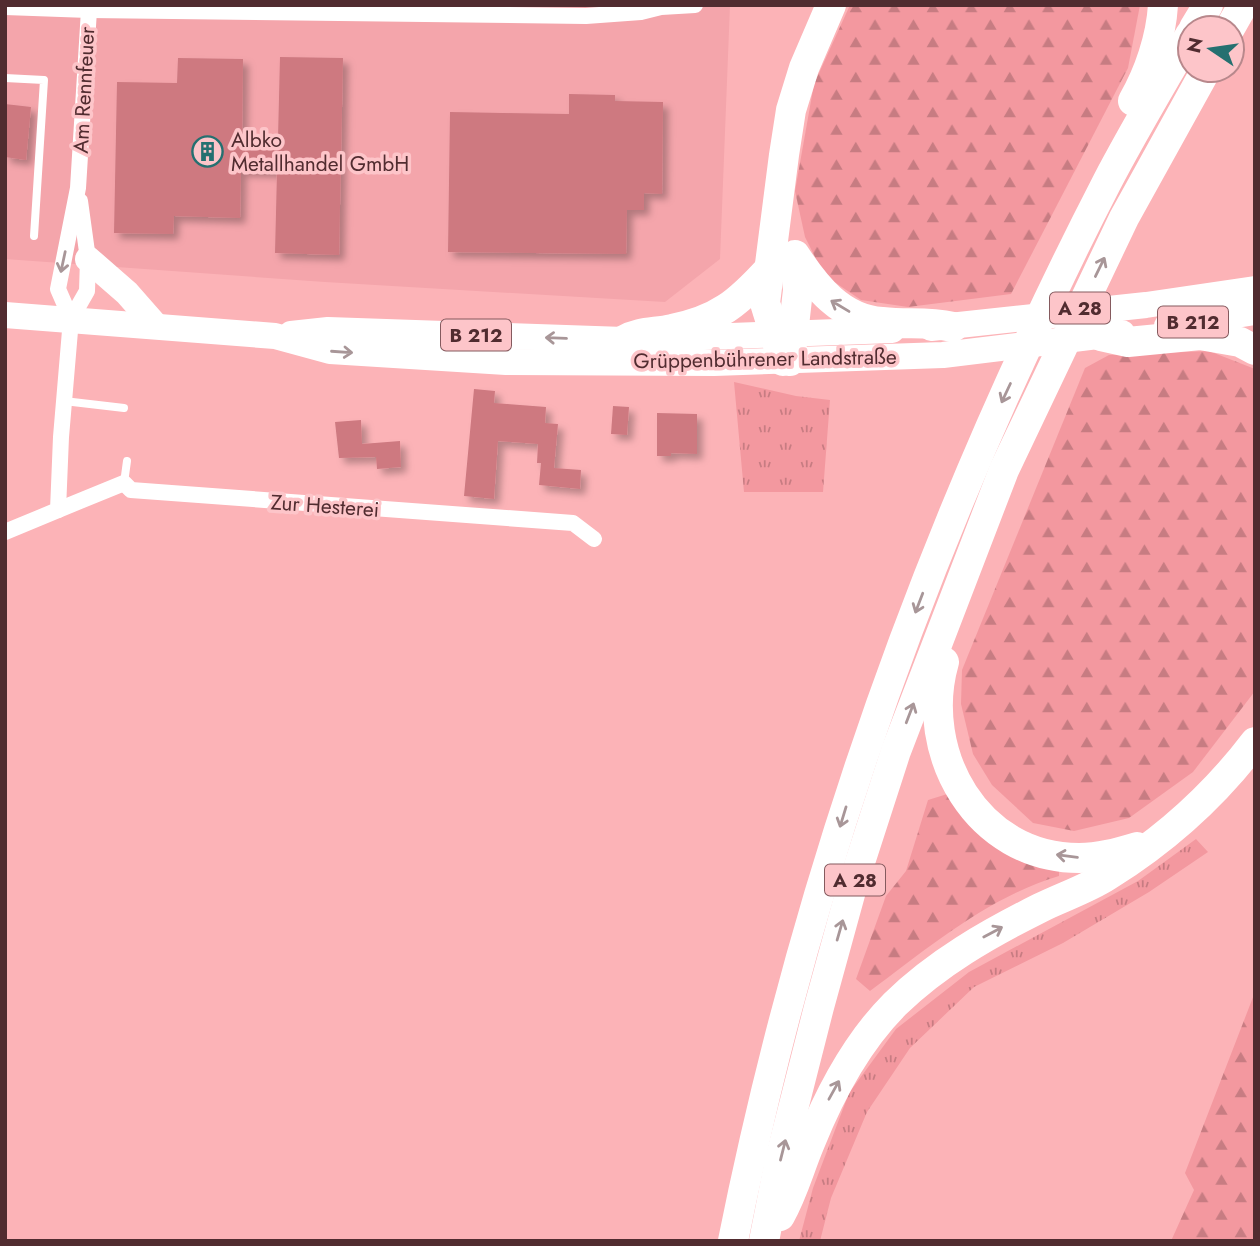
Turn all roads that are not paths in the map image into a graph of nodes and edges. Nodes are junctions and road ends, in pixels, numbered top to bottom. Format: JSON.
{"nodes":[{"id":1,"x":695,"y":5,"type":"edge"},
{"id":2,"x":831,"y":5,"type":"edge"},
{"id":3,"x":1163,"y":5,"type":"edge"},
{"id":4,"x":5,"y":7,"type":"edge"},
{"id":5,"x":89,"y":10,"type":"junction"},
{"id":6,"x":589,"y":11,"type":"edge"},
{"id":7,"x":1176,"y":60,"type":"edge"},
{"id":8,"x":5,"y":78,"type":"edge"},
{"id":9,"x":1198,"y":84,"type":"edge"},
{"id":10,"x":1108,"y":180,"type":"junction"},
{"id":11,"x":78,"y":188,"type":"junction"},
{"id":12,"x":34,"y":236,"type":"dead end"},
{"id":13,"x":88,"y":259,"type":"junction"},
{"id":14,"x":782,"y":262,"type":"junction"},
{"id":15,"x":1255,"y":289,"type":"edge"},
{"id":16,"x":1255,"y":312,"type":"edge"},
{"id":17,"x":5,"y":315,"type":"edge"},
{"id":18,"x":71,"y":319,"type":"junction"},
{"id":19,"x":156,"y":326,"type":"junction"},
{"id":20,"x":275,"y":336,"type":"junction"},
{"id":21,"x":1120,"y":337,"type":"junction"},
{"id":22,"x":624,"y":340,"type":"junction"},
{"id":23,"x":948,"y":341,"type":"junction"},
{"id":24,"x":785,"y":348,"type":"junction"},
{"id":25,"x":1255,"y":350,"type":"edge"},
{"id":26,"x":64,"y":401,"type":"junction"},
{"id":27,"x":124,"y":408,"type":"dead end"},
{"id":28,"x":127,"y":461,"type":"dead end"},
{"id":29,"x":124,"y":483,"type":"junction"},
{"id":30,"x":58,"y":510,"type":"junction"},
{"id":31,"x":981,"y":530,"type":"junction"},
{"id":32,"x":5,"y":532,"type":"edge"},
{"id":33,"x":594,"y":539,"type":"dead end"},
{"id":34,"x":1255,"y":742,"type":"edge"},
{"id":35,"x":1157,"y":841,"type":"junction"},
{"id":36,"x":733,"y":1241,"type":"edge"},
{"id":37,"x":765,"y":1241,"type":"edge"}],
"edges":[{"from":1,"to":6,"type":"street","name":"Am Rennfeuer"},
{"from":2,"to":14,"type":"highway"},
{"from":3,"to":10,"type":"highway"},
{"from":4,"to":5,"type":"street"},
{"from":5,"to":6,"type":"street","name":"Am Rennfeuer"},
{"from":5,"to":11,"type":"street","name":"Am Rennfeuer"},
{"from":7,"to":10,"type":"highway","number":"A 28"},
{"from":8,"to":12,"type":"lane"},
{"from":31,"to":9,"type":"highway","number":"A 28","one_way":true},
{"from":10,"to":36,"type":"highway","number":"A 28","one_way":true},
{"from":11,"to":13,"type":"street","name":"Am Rennfeuer"},
{"from":11,"to":18,"type":"street","name":"Am Rennfeuer","one_way":true},
{"from":13,"to":18,"type":"street","name":"Am Rennfeuer"},
{"from":13,"to":19,"type":"main road"},
{"from":14,"to":22,"type":"highway"},
{"from":23,"to":14,"type":"highway","one_way":true},
{"from":14,"to":24,"type":"highway"},
{"from":15,"to":23,"type":"main road","name":"Grüppenbührener Landstraße","number":"B 212"},
{"from":16,"to":21,"type":"main road","name":"Grüppenbührener Landstraße","number":"B 212"},
{"from":17,"to":18,"type":"main road","name":"Grüppenbührener Landstraße","number":"B 212"},
{"from":18,"to":19,"type":"main road","name":"Grüppenbührener Landstraße","number":"B 212"},
{"from":18,"to":26,"type":"street"},
{"from":19,"to":20,"type":"main road","name":"Grüppenbührener Landstraße","number":"B 212"},
{"from":22,"to":20,"type":"main road","name":"Grüppenbührener Landstraße","number":"B 212","one_way":true},
{"from":20,"to":24,"type":"main road","name":"Grüppenbührener Landstraße","number":"B 212","one_way":true},
{"from":21,"to":23,"type":"main road","name":"Grüppenbührener Landstraße","number":"B 212"},
{"from":21,"to":25,"type":"highway"},
{"from":22,"to":24,"type":"main road","name":"Grüppenbührener Landstraße","number":"B 212"},
{"from":23,"to":24,"type":"main road","name":"Grüppenbührener Landstraße","number":"B 212"},
{"from":26,"to":27,"type":"lane"},
{"from":26,"to":30,"type":"street"},
{"from":28,"to":29,"type":"lane"},
{"from":29,"to":30,"type":"street"},
{"from":29,"to":33,"type":"street","name":"Zur Hesterei"},
{"from":30,"to":32,"type":"street"},
{"from":35,"to":31,"type":"highway","one_way":true},
{"from":37,"to":31,"type":"highway","number":"A 28","one_way":true},
{"from":34,"to":35,"type":"highway"},
{"from":37,"to":35,"type":"highway","one_way":true}]}
